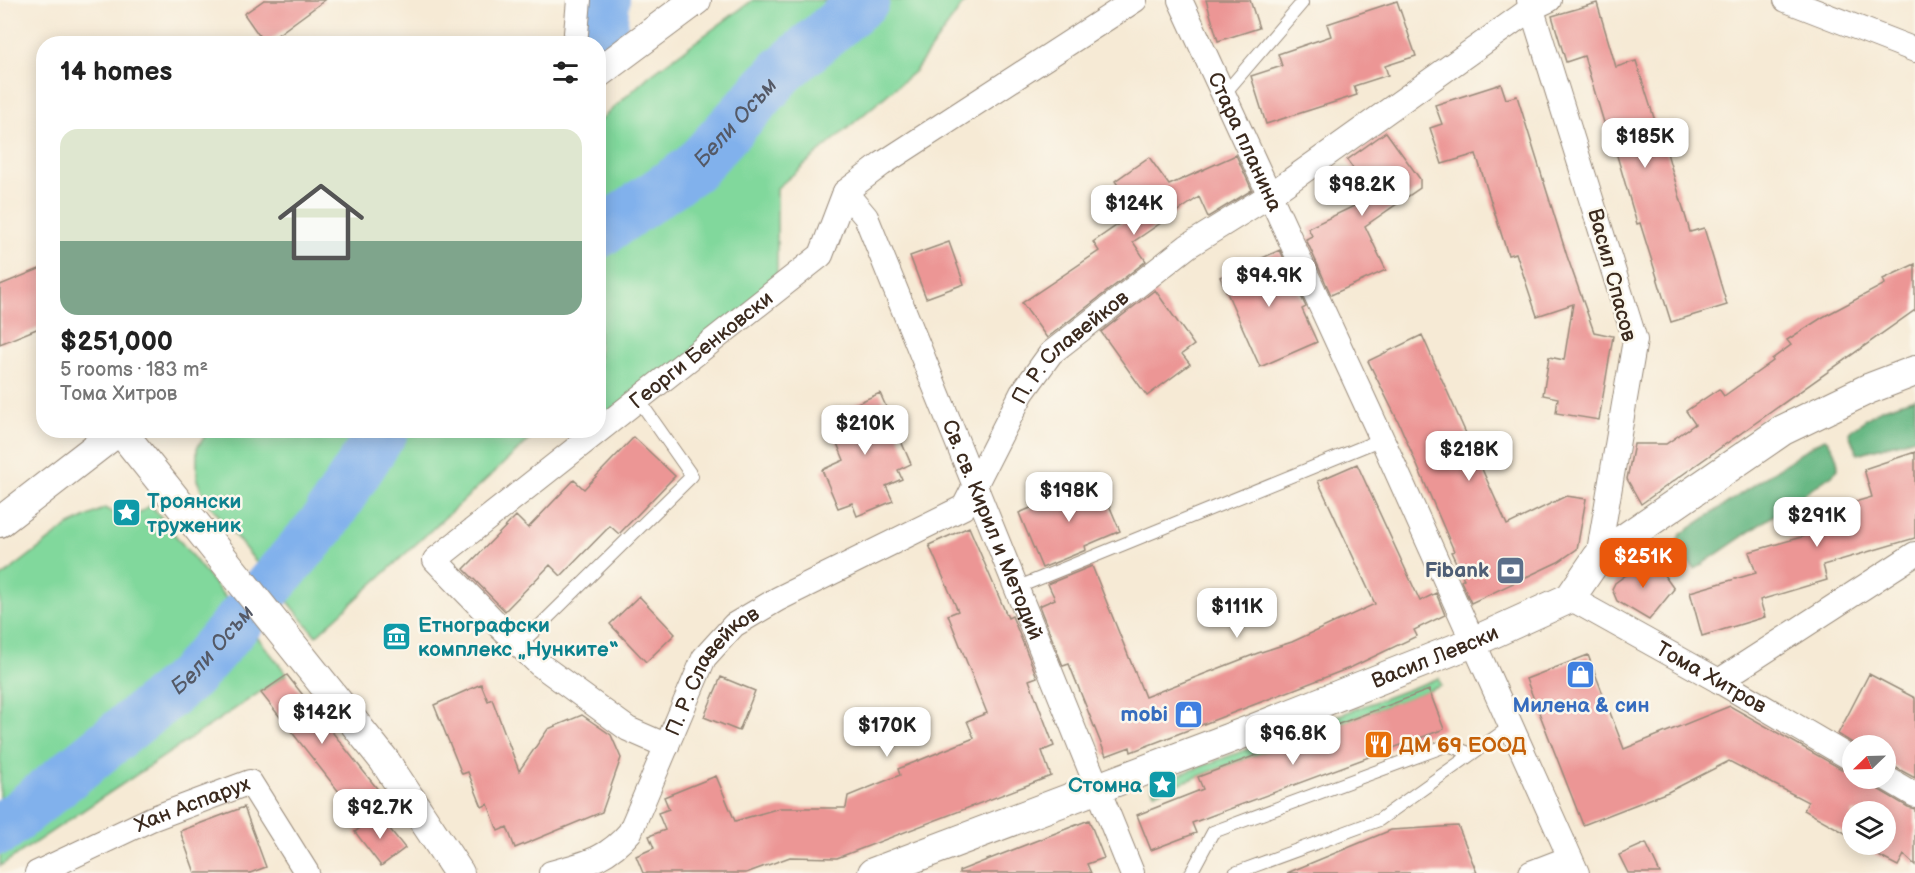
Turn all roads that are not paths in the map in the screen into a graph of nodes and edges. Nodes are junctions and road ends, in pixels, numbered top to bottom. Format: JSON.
{"nodes":[{"id":1,"x":579,"y":0,"type":"edge"},
{"id":2,"x":696,"y":0,"type":"edge"},
{"id":3,"x":1135,"y":0,"type":"edge"},
{"id":4,"x":1180,"y":0,"type":"edge"},
{"id":5,"x":1301,"y":0,"type":"edge"},
{"id":6,"x":1786,"y":0,"type":"edge"},
{"id":7,"x":1537,"y":3,"type":"edge"},
{"id":8,"x":576,"y":36,"type":"edge"},
{"id":9,"x":1915,"y":50,"type":"edge"},
{"id":10,"x":606,"y":67,"type":"edge"},
{"id":11,"x":1224,"y":94,"type":"junction"},
{"id":12,"x":845,"y":192,"type":"junction"},
{"id":13,"x":1270,"y":195,"type":"junction"},
{"id":14,"x":1915,"y":371,"type":"edge"},
{"id":15,"x":638,"y":399,"type":"junction"},
{"id":16,"x":606,"y":424,"type":"edge"},
{"id":17,"x":109,"y":438,"type":"edge"},
{"id":18,"x":126,"y":438,"type":"edge"},
{"id":19,"x":589,"y":438,"type":"edge"},
{"id":20,"x":1382,"y":439,"type":"junction"},
{"id":21,"x":975,"y":486,"type":"junction"},
{"id":22,"x":0,"y":522,"type":"edge"},
{"id":23,"x":1915,"y":554,"type":"edge"},
{"id":24,"x":1598,"y":557,"type":"junction"},
{"id":25,"x":1016,"y":588,"type":"junction"},
{"id":26,"x":1569,"y":598,"type":"junction"},
{"id":27,"x":1473,"y":642,"type":"junction"},
{"id":28,"x":519,"y":645,"type":"junction"},
{"id":29,"x":1719,"y":681,"type":"junction"},
{"id":30,"x":1511,"y":726,"type":"junction"},
{"id":31,"x":667,"y":746,"type":"junction"},
{"id":32,"x":1842,"y":753,"type":"edge"},
{"id":33,"x":1472,"y":754,"type":"junction"},
{"id":34,"x":1896,"y":784,"type":"edge"},
{"id":35,"x":1098,"y":788,"type":"junction"},
{"id":36,"x":1915,"y":795,"type":"edge"},
{"id":37,"x":453,"y":866,"type":"edge"},
{"id":38,"x":1573,"y":866,"type":"edge"},
{"id":39,"x":40,"y":872,"type":"edge"},
{"id":40,"x":307,"y":873,"type":"edge"},
{"id":41,"x":551,"y":873,"type":"edge"},
{"id":42,"x":873,"y":873,"type":"edge"},
{"id":43,"x":1132,"y":873,"type":"edge"},
{"id":44,"x":1191,"y":873,"type":"edge"},
{"id":45,"x":1235,"y":873,"type":"edge"},
{"id":46,"x":1532,"y":873,"type":"edge"}],
"edges":[{"from":1,"to":8,"type":"street"},
{"from":2,"to":10,"type":"street"},
{"from":3,"to":12,"type":"street"},
{"from":4,"to":11,"type":"street","name":"Стара планина"},
{"from":5,"to":11,"type":"lane"},
{"from":6,"to":9,"type":"street"},
{"from":7,"to":13,"type":"street","name":"П. Р. Славейков"},
{"from":7,"to":24,"type":"street","name":"Васил Спасов"},
{"from":11,"to":13,"type":"street","name":"Стара планина"},
{"from":12,"to":15,"type":"street","name":"Георги Бенковски"},
{"from":12,"to":21,"type":"street","name":"Св. св. Кирил и Методий"},
{"from":13,"to":20,"type":"street","name":"Стара планина"},
{"from":13,"to":21,"type":"street","name":"П. Р. Славейков"},
{"from":14,"to":24,"type":"street"},
{"from":15,"to":16,"type":"street","name":"Георги Бенковски"},
{"from":15,"to":28,"type":"lane"},
{"from":17,"to":22,"type":"street"},
{"from":18,"to":37,"type":"street"},
{"from":19,"to":28,"type":"street","name":"Георги Бенковски"},
{"from":20,"to":25,"type":"lane"},
{"from":20,"to":27,"type":"street","name":"Стара планина"},
{"from":21,"to":25,"type":"street","name":"Св. св. Кирил и Методий"},
{"from":21,"to":31,"type":"street","name":"П. Р. Славейков"},
{"from":23,"to":29,"type":"street"},
{"from":24,"to":26,"type":"street"},
{"from":25,"to":35,"type":"street","name":"Св. св. Кирил и Методий"},
{"from":26,"to":27,"type":"street","name":"Васил Левски"},
{"from":26,"to":29,"type":"street","name":"Тома Хитров"},
{"from":27,"to":30,"type":"street","name":"Стара планина"},
{"from":27,"to":35,"type":"street","name":"Васил Левски"},
{"from":28,"to":31,"type":"street","name":"Георги Бенковски"},
{"from":29,"to":32,"type":"street","name":"Тома Хитров"},
{"from":30,"to":33,"type":"lane"},
{"from":30,"to":38,"type":"street","name":"Стара планина"},
{"from":31,"to":41,"type":"street","name":"П. Р. Славейков"},
{"from":33,"to":44,"type":"lane"},
{"from":33,"to":45,"type":"lane"},
{"from":34,"to":36,"type":"street"},
{"from":35,"to":42,"type":"street","name":"Васил Левски"},
{"from":35,"to":43,"type":"street","name":"Св. св. Кирил и Методий"},
{"from":38,"to":46,"type":"street"},
{"from":39,"to":40,"type":"street","name":"Хан Аспарух"}]}
